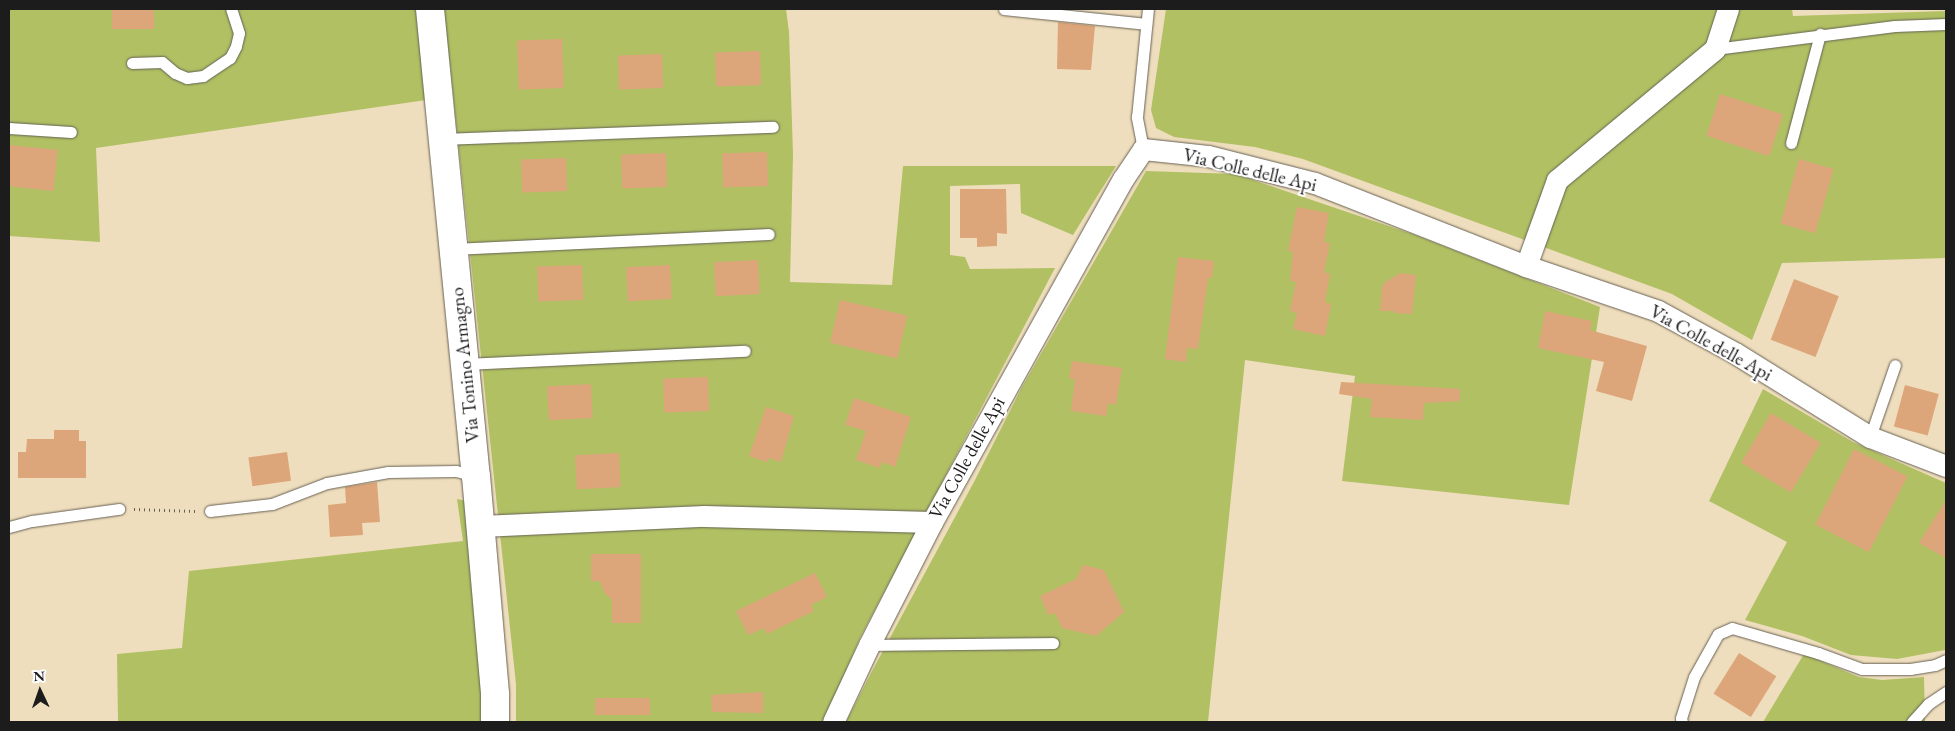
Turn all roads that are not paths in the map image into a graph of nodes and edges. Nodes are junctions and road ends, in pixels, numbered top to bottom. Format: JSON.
{"nodes":[{"id":1,"x":231,"y":9,"type":"edge"},
{"id":2,"x":430,"y":9,"type":"edge"},
{"id":3,"x":1004,"y":9,"type":"edge"},
{"id":4,"x":1148,"y":9,"type":"edge"},
{"id":5,"x":1728,"y":9,"type":"edge"},
{"id":6,"x":1146,"y":24,"type":"junction"},
{"id":7,"x":1946,"y":24,"type":"edge"},
{"id":8,"x":1820,"y":34,"type":"junction"},
{"id":9,"x":1715,"y":49,"type":"junction"},
{"id":10,"x":132,"y":63,"type":"dead end"},
{"id":11,"x":9,"y":128,"type":"edge"},
{"id":12,"x":773,"y":128,"type":"dead end"},
{"id":13,"x":71,"y":132,"type":"dead end"},
{"id":14,"x":442,"y":139,"type":"junction"},
{"id":15,"x":1791,"y":144,"type":"dead end"},
{"id":16,"x":1143,"y":149,"type":"junction"},
{"id":17,"x":769,"y":234,"type":"dead end"},
{"id":18,"x":453,"y":249,"type":"junction"},
{"id":19,"x":1526,"y":266,"type":"junction"},
{"id":20,"x":745,"y":351,"type":"dead end"},
{"id":21,"x":465,"y":364,"type":"junction"},
{"id":22,"x":1895,"y":365,"type":"dead end"},
{"id":23,"x":1870,"y":437,"type":"junction"},
{"id":24,"x":1946,"y":466,"type":"edge"},
{"id":25,"x":476,"y":476,"type":"junction"},
{"id":26,"x":119,"y":509,"type":"road end"},
{"id":27,"x":210,"y":511,"type":"road end"},
{"id":28,"x":932,"y":522,"type":"junction"},
{"id":29,"x":481,"y":526,"type":"junction"},
{"id":30,"x":9,"y":527,"type":"edge"},
{"id":31,"x":1053,"y":643,"type":"dead end"},
{"id":32,"x":868,"y":645,"type":"junction"},
{"id":33,"x":1946,"y":660,"type":"edge"},
{"id":34,"x":1946,"y":692,"type":"edge"},
{"id":35,"x":495,"y":722,"type":"edge"},
{"id":36,"x":833,"y":722,"type":"edge"},
{"id":37,"x":1682,"y":722,"type":"edge"},
{"id":38,"x":1912,"y":722,"type":"edge"}],
"edges":[{"from":1,"to":10,"type":"lane"},
{"from":2,"to":14,"type":"street","name":"Via Tonino Armagno"},
{"from":3,"to":6,"type":"lane"},
{"from":4,"to":6,"type":"lane"},
{"from":5,"to":9,"type":"street"},
{"from":6,"to":16,"type":"lane"},
{"from":7,"to":8,"type":"lane"},
{"from":8,"to":9,"type":"lane"},
{"from":8,"to":15,"type":"lane"},
{"from":9,"to":19,"type":"street"},
{"from":11,"to":13,"type":"lane"},
{"from":12,"to":14,"type":"lane"},
{"from":14,"to":18,"type":"street","name":"Via Tonino Armagno"},
{"from":16,"to":19,"type":"street","name":"Via Colle delle Api"},
{"from":16,"to":28,"type":"street","name":"Via Colle delle Api"},
{"from":17,"to":18,"type":"lane"},
{"from":18,"to":21,"type":"street","name":"Via Tonino Armagno"},
{"from":19,"to":23,"type":"street","name":"Via Colle delle Api"},
{"from":20,"to":21,"type":"lane"},
{"from":21,"to":25,"type":"street","name":"Via Tonino Armagno"},
{"from":22,"to":23,"type":"lane"},
{"from":23,"to":24,"type":"street","name":"Via Colle delle Api"},
{"from":25,"to":27,"type":"lane"},
{"from":25,"to":29,"type":"street","name":"Via Tonino Armagno"},
{"from":26,"to":30,"type":"lane"},
{"from":28,"to":29,"type":"street"},
{"from":28,"to":32,"type":"street","name":"Via Colle delle Api"},
{"from":29,"to":35,"type":"street","name":"Via Tonino Armagno"},
{"from":31,"to":32,"type":"lane"},
{"from":32,"to":36,"type":"street","name":"Via Colle delle Api"},
{"from":33,"to":37,"type":"lane"},
{"from":34,"to":38,"type":"lane"}]}
